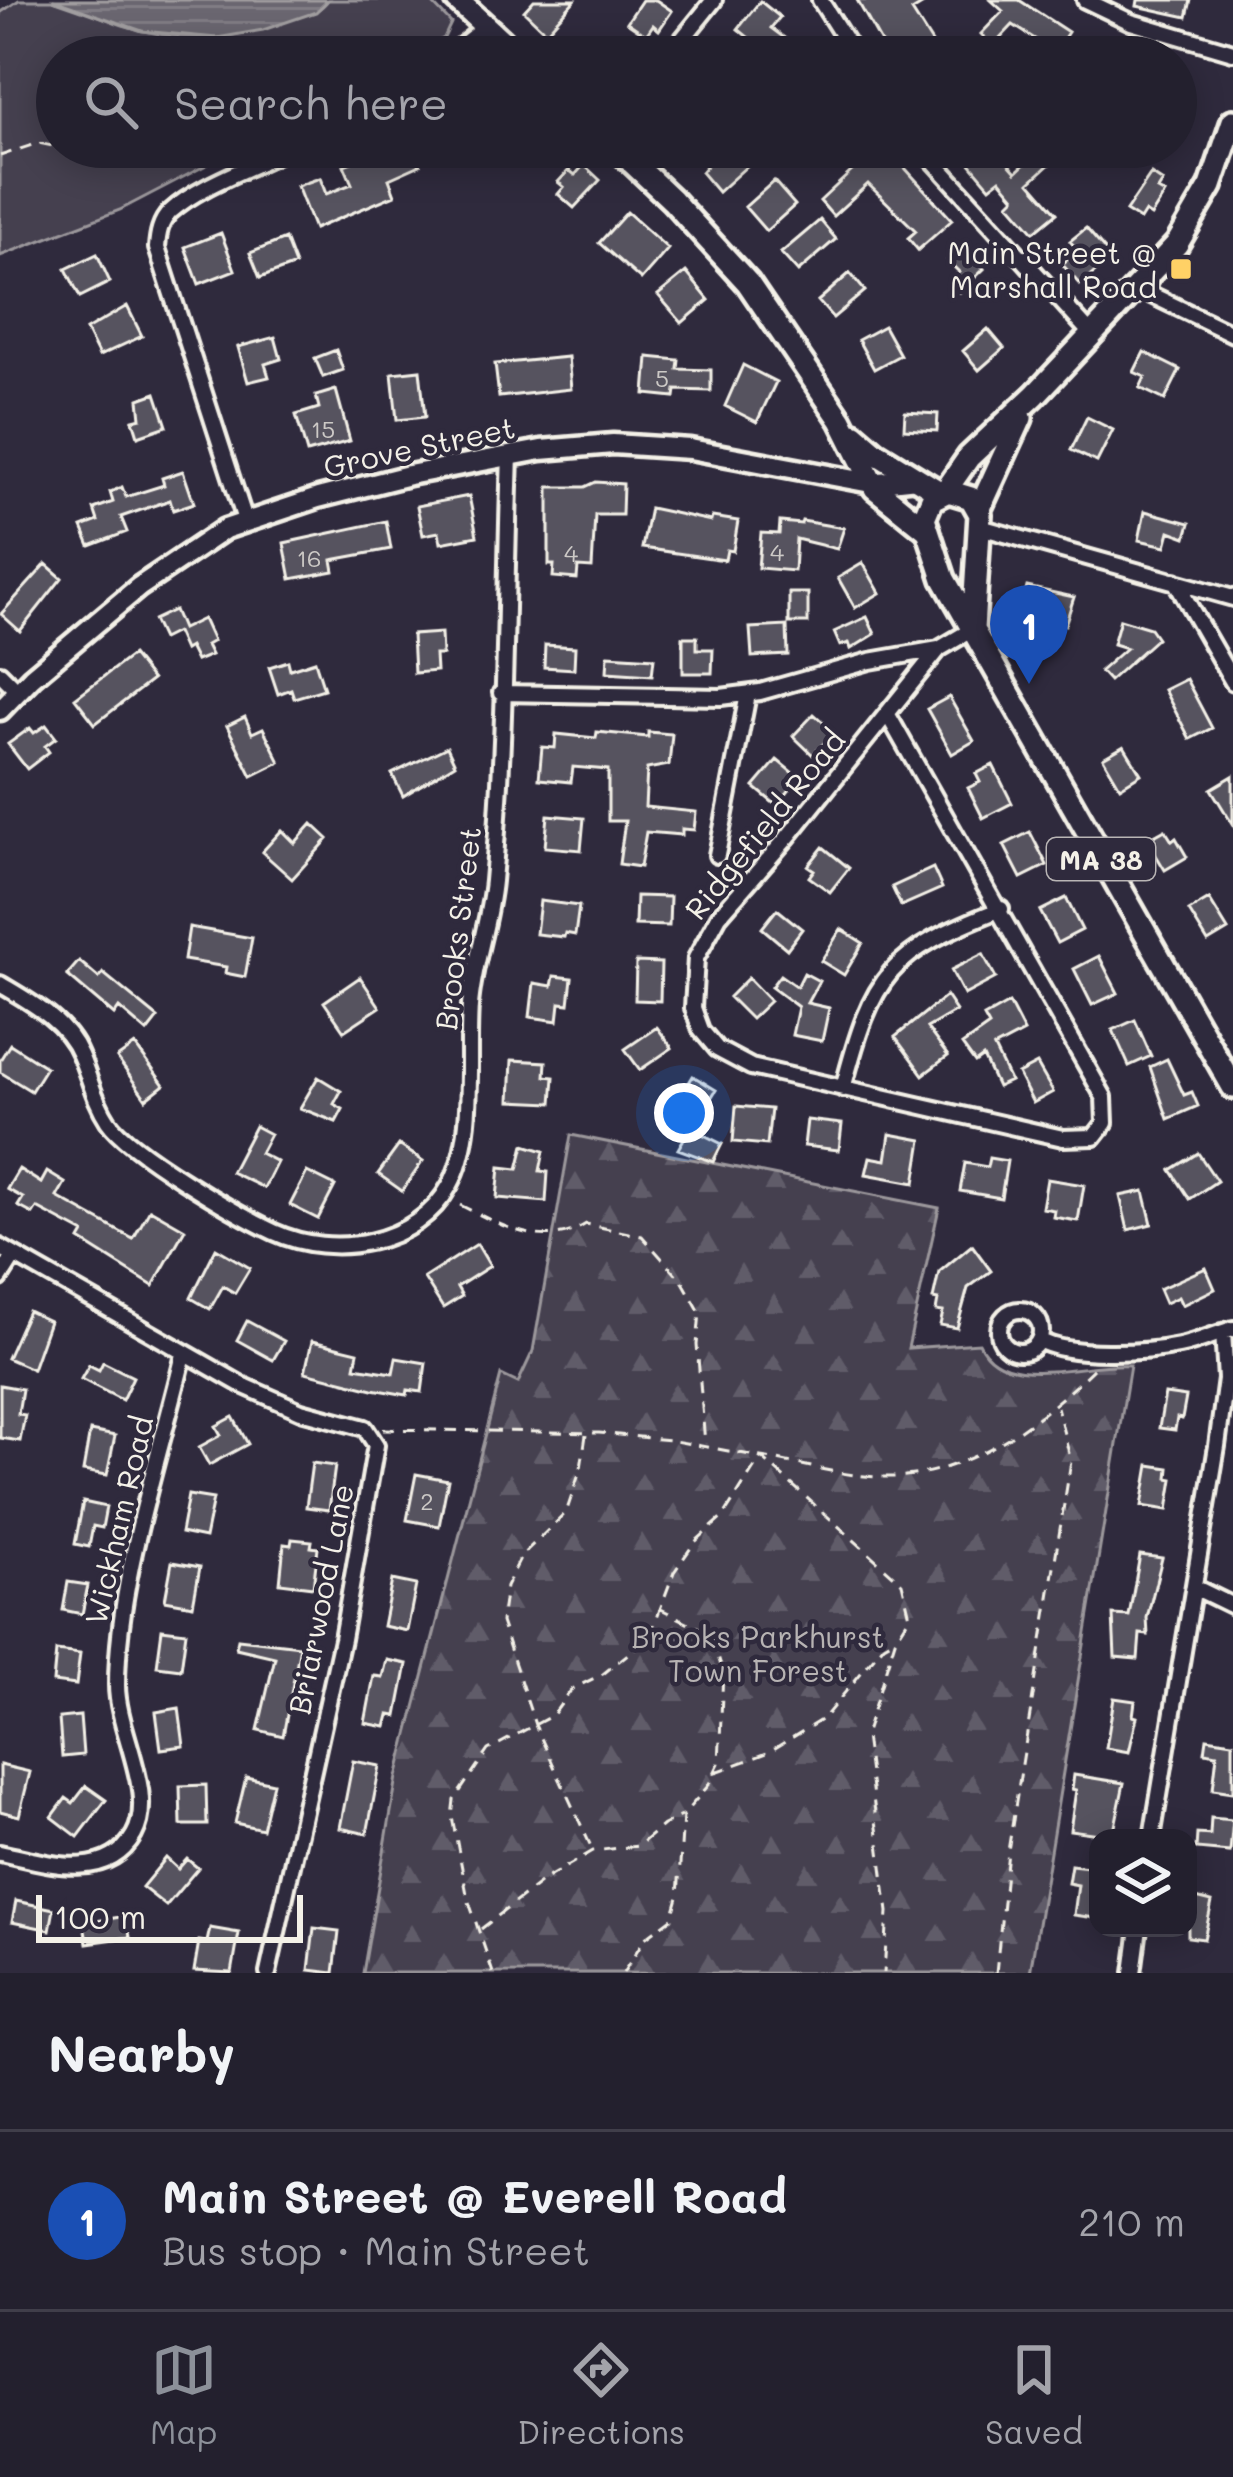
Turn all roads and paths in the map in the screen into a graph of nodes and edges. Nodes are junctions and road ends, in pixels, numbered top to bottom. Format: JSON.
{"nodes":[{"id":1,"x":457,"y":0,"type":"edge"},
{"id":2,"x":714,"y":0,"type":"edge"},
{"id":3,"x":820,"y":0,"type":"edge"},
{"id":4,"x":1085,"y":0,"type":"edge"},
{"id":5,"x":486,"y":26,"type":"junction"},
{"id":6,"x":474,"y":36,"type":"edge"},
{"id":7,"x":497,"y":36,"type":"edge"},
{"id":8,"x":685,"y":36,"type":"edge"},
{"id":9,"x":843,"y":36,"type":"edge"},
{"id":10,"x":1178,"y":36,"type":"edge"},
{"id":11,"x":1197,"y":41,"type":"edge"},
{"id":12,"x":1233,"y":52,"type":"edge"},
{"id":13,"x":1233,"y":121,"type":"edge"},
{"id":14,"x":36,"y":144,"type":"edge"},
{"id":15,"x":0,"y":157,"type":"edge"},
{"id":16,"x":251,"y":168,"type":"edge"},
{"id":17,"x":638,"y":168,"type":"edge"},
{"id":18,"x":940,"y":168,"type":"edge"},
{"id":19,"x":1137,"y":288,"type":"junction"},
{"id":20,"x":1233,"y":334,"type":"edge"},
{"id":21,"x":1092,"y":335,"type":"junction"},
{"id":22,"x":1035,"y":394,"type":"junction"},
{"id":23,"x":842,"y":420,"type":"junction"},
{"id":24,"x":510,"y":455,"type":"junction"},
{"id":25,"x":917,"y":478,"type":"junction"},
{"id":26,"x":872,"y":483,"type":"junction"},
{"id":27,"x":942,"y":493,"type":"junction"},
{"id":28,"x":245,"y":520,"type":"junction"},
{"id":29,"x":979,"y":523,"type":"junction"},
{"id":30,"x":927,"y":531,"type":"junction"},
{"id":31,"x":1174,"y":581,"type":"junction"},
{"id":32,"x":1233,"y":598,"type":"edge"},
{"id":33,"x":973,"y":629,"type":"junction"},
{"id":34,"x":939,"y":649,"type":"junction"},
{"id":35,"x":0,"y":673,"type":"edge"},
{"id":36,"x":1233,"y":682,"type":"edge"},
{"id":37,"x":19,"y":691,"type":"junction"},
{"id":38,"x":501,"y":693,"type":"junction"},
{"id":39,"x":748,"y":694,"type":"junction"},
{"id":40,"x":0,"y":710,"type":"edge"},
{"id":41,"x":888,"y":715,"type":"junction"},
{"id":42,"x":716,"y":855,"type":"dead end"},
{"id":43,"x":1000,"y":910,"type":"junction"},
{"id":44,"x":0,"y":984,"type":"edge"},
{"id":45,"x":1233,"y":1087,"type":"edge"},
{"id":46,"x":843,"y":1089,"type":"junction"},
{"id":47,"x":442,"y":1196,"type":"junction"},
{"id":48,"x":7,"y":1251,"type":"edge"},
{"id":49,"x":0,"y":1278,"type":"edge"},
{"id":50,"x":1228,"y":1330,"type":"edge"},
{"id":51,"x":1039,"y":1340,"type":"dead end"},
{"id":52,"x":1113,"y":1349,"type":"junction"},
{"id":53,"x":184,"y":1354,"type":"junction"},
{"id":54,"x":1056,"y":1406,"type":"junction"},
{"id":55,"x":365,"y":1428,"type":"junction"},
{"id":56,"x":587,"y":1433,"type":"junction"},
{"id":57,"x":705,"y":1446,"type":"junction"},
{"id":58,"x":761,"y":1457,"type":"junction"},
{"id":59,"x":1194,"y":1587,"type":"junction"},
{"id":60,"x":1233,"y":1606,"type":"edge"},
{"id":61,"x":660,"y":1609,"type":"junction"},
{"id":62,"x":895,"y":1640,"type":"junction"},
{"id":63,"x":535,"y":1725,"type":"junction"},
{"id":64,"x":714,"y":1773,"type":"junction"},
{"id":65,"x":683,"y":1815,"type":"junction"},
{"id":66,"x":1154,"y":1829,"type":"edge"},
{"id":67,"x":592,"y":1851,"type":"junction"},
{"id":68,"x":0,"y":1853,"type":"edge"},
{"id":69,"x":479,"y":1930,"type":"junction"},
{"id":70,"x":1138,"y":1937,"type":"edge"},
{"id":71,"x":268,"y":1973,"type":"edge"},
{"id":72,"x":493,"y":1973,"type":"edge"},
{"id":73,"x":623,"y":1973,"type":"edge"},
{"id":74,"x":884,"y":1973,"type":"edge"},
{"id":75,"x":996,"y":1973,"type":"edge"},
{"id":76,"x":1133,"y":1973,"type":"edge"}],
"edges":[{"from":1,"to":5,"type":"main road"},
{"from":2,"to":8,"type":"street"},
{"from":3,"to":9,"type":"street"},
{"from":4,"to":10,"type":"street"},
{"from":5,"to":6,"type":"street"},
{"from":5,"to":7,"type":"main road"},
{"from":11,"to":12,"type":"street"},
{"from":13,"to":19,"type":"main road"},
{"from":14,"to":15,"type":"path"},
{"from":16,"to":28,"type":"street"},
{"from":17,"to":23,"type":"main road"},
{"from":18,"to":21,"type":"street"},
{"from":19,"to":20,"type":"street"},
{"from":19,"to":21,"type":"main road"},
{"from":21,"to":22,"type":"main road"},
{"from":22,"to":27,"type":"main road"},
{"from":22,"to":29,"type":"main road"},
{"from":23,"to":25,"type":"main road"},
{"from":23,"to":26,"type":"main road"},
{"from":24,"to":26,"type":"street","name":"Grove Street"},
{"from":24,"to":28,"type":"street","name":"Grove Street"},
{"from":24,"to":38,"type":"street","name":"Brooks Street"},
{"from":25,"to":26,"type":"street","name":"Grove Street"},
{"from":25,"to":27,"type":"main road"},
{"from":26,"to":30,"type":"main road"},
{"from":27,"to":29,"type":"main road"},
{"from":27,"to":30,"type":"main road"},
{"from":28,"to":37,"type":"street","name":"Grove Street"},
{"from":29,"to":30,"type":"main road"},
{"from":29,"to":31,"type":"street"},
{"from":29,"to":33,"type":"main road"},
{"from":30,"to":33,"type":"main road","number":"MA 38"},
{"from":31,"to":32,"type":"street"},
{"from":31,"to":36,"type":"street"},
{"from":33,"to":34,"type":"street","name":"Ridgefield Road"},
{"from":33,"to":45,"type":"main road","number":"MA 38"},
{"from":34,"to":39,"type":"street"},
{"from":34,"to":41,"type":"street","name":"Ridgefield Road"},
{"from":35,"to":37,"type":"street"},
{"from":37,"to":40,"type":"street","name":"Grove Street"},
{"from":38,"to":39,"type":"street"},
{"from":38,"to":47,"type":"street","name":"Brooks Street"},
{"from":39,"to":42,"type":"street"},
{"from":41,"to":43,"type":"street"},
{"from":41,"to":46,"type":"street","name":"Ridgefield Road"},
{"from":43,"to":46,"type":"street"},
{"from":43,"to":46,"type":"street","name":"Ridgefield Road"},
{"from":44,"to":47,"type":"street"},
{"from":47,"to":57,"type":"path"},
{"from":48,"to":49,"type":"street"},
{"from":48,"to":53,"type":"street"},
{"from":50,"to":52,"type":"street"},
{"from":50,"to":59,"type":"street"},
{"from":51,"to":52,"type":"street"},
{"from":52,"to":54,"type":"path"},
{"from":53,"to":55,"type":"street"},
{"from":53,"to":68,"type":"street","name":"Wickham Road"},
{"from":54,"to":58,"type":"path"},
{"from":54,"to":75,"type":"path"},
{"from":55,"to":56,"type":"path"},
{"from":55,"to":71,"type":"street","name":"Briarwood Lane"},
{"from":56,"to":57,"type":"path"},
{"from":56,"to":63,"type":"path"},
{"from":57,"to":58,"type":"path"},
{"from":58,"to":61,"type":"path"},
{"from":58,"to":62,"type":"path"},
{"from":59,"to":60,"type":"street"},
{"from":59,"to":66,"type":"street"},
{"from":61,"to":63,"type":"path"},
{"from":61,"to":64,"type":"path"},
{"from":62,"to":64,"type":"path"},
{"from":62,"to":74,"type":"path"},
{"from":63,"to":67,"type":"path"},
{"from":63,"to":69,"type":"path"},
{"from":64,"to":65,"type":"path"},
{"from":65,"to":67,"type":"path"},
{"from":65,"to":73,"type":"path"},
{"from":67,"to":69,"type":"path"},
{"from":69,"to":72,"type":"path"},
{"from":70,"to":76,"type":"street"}]}
